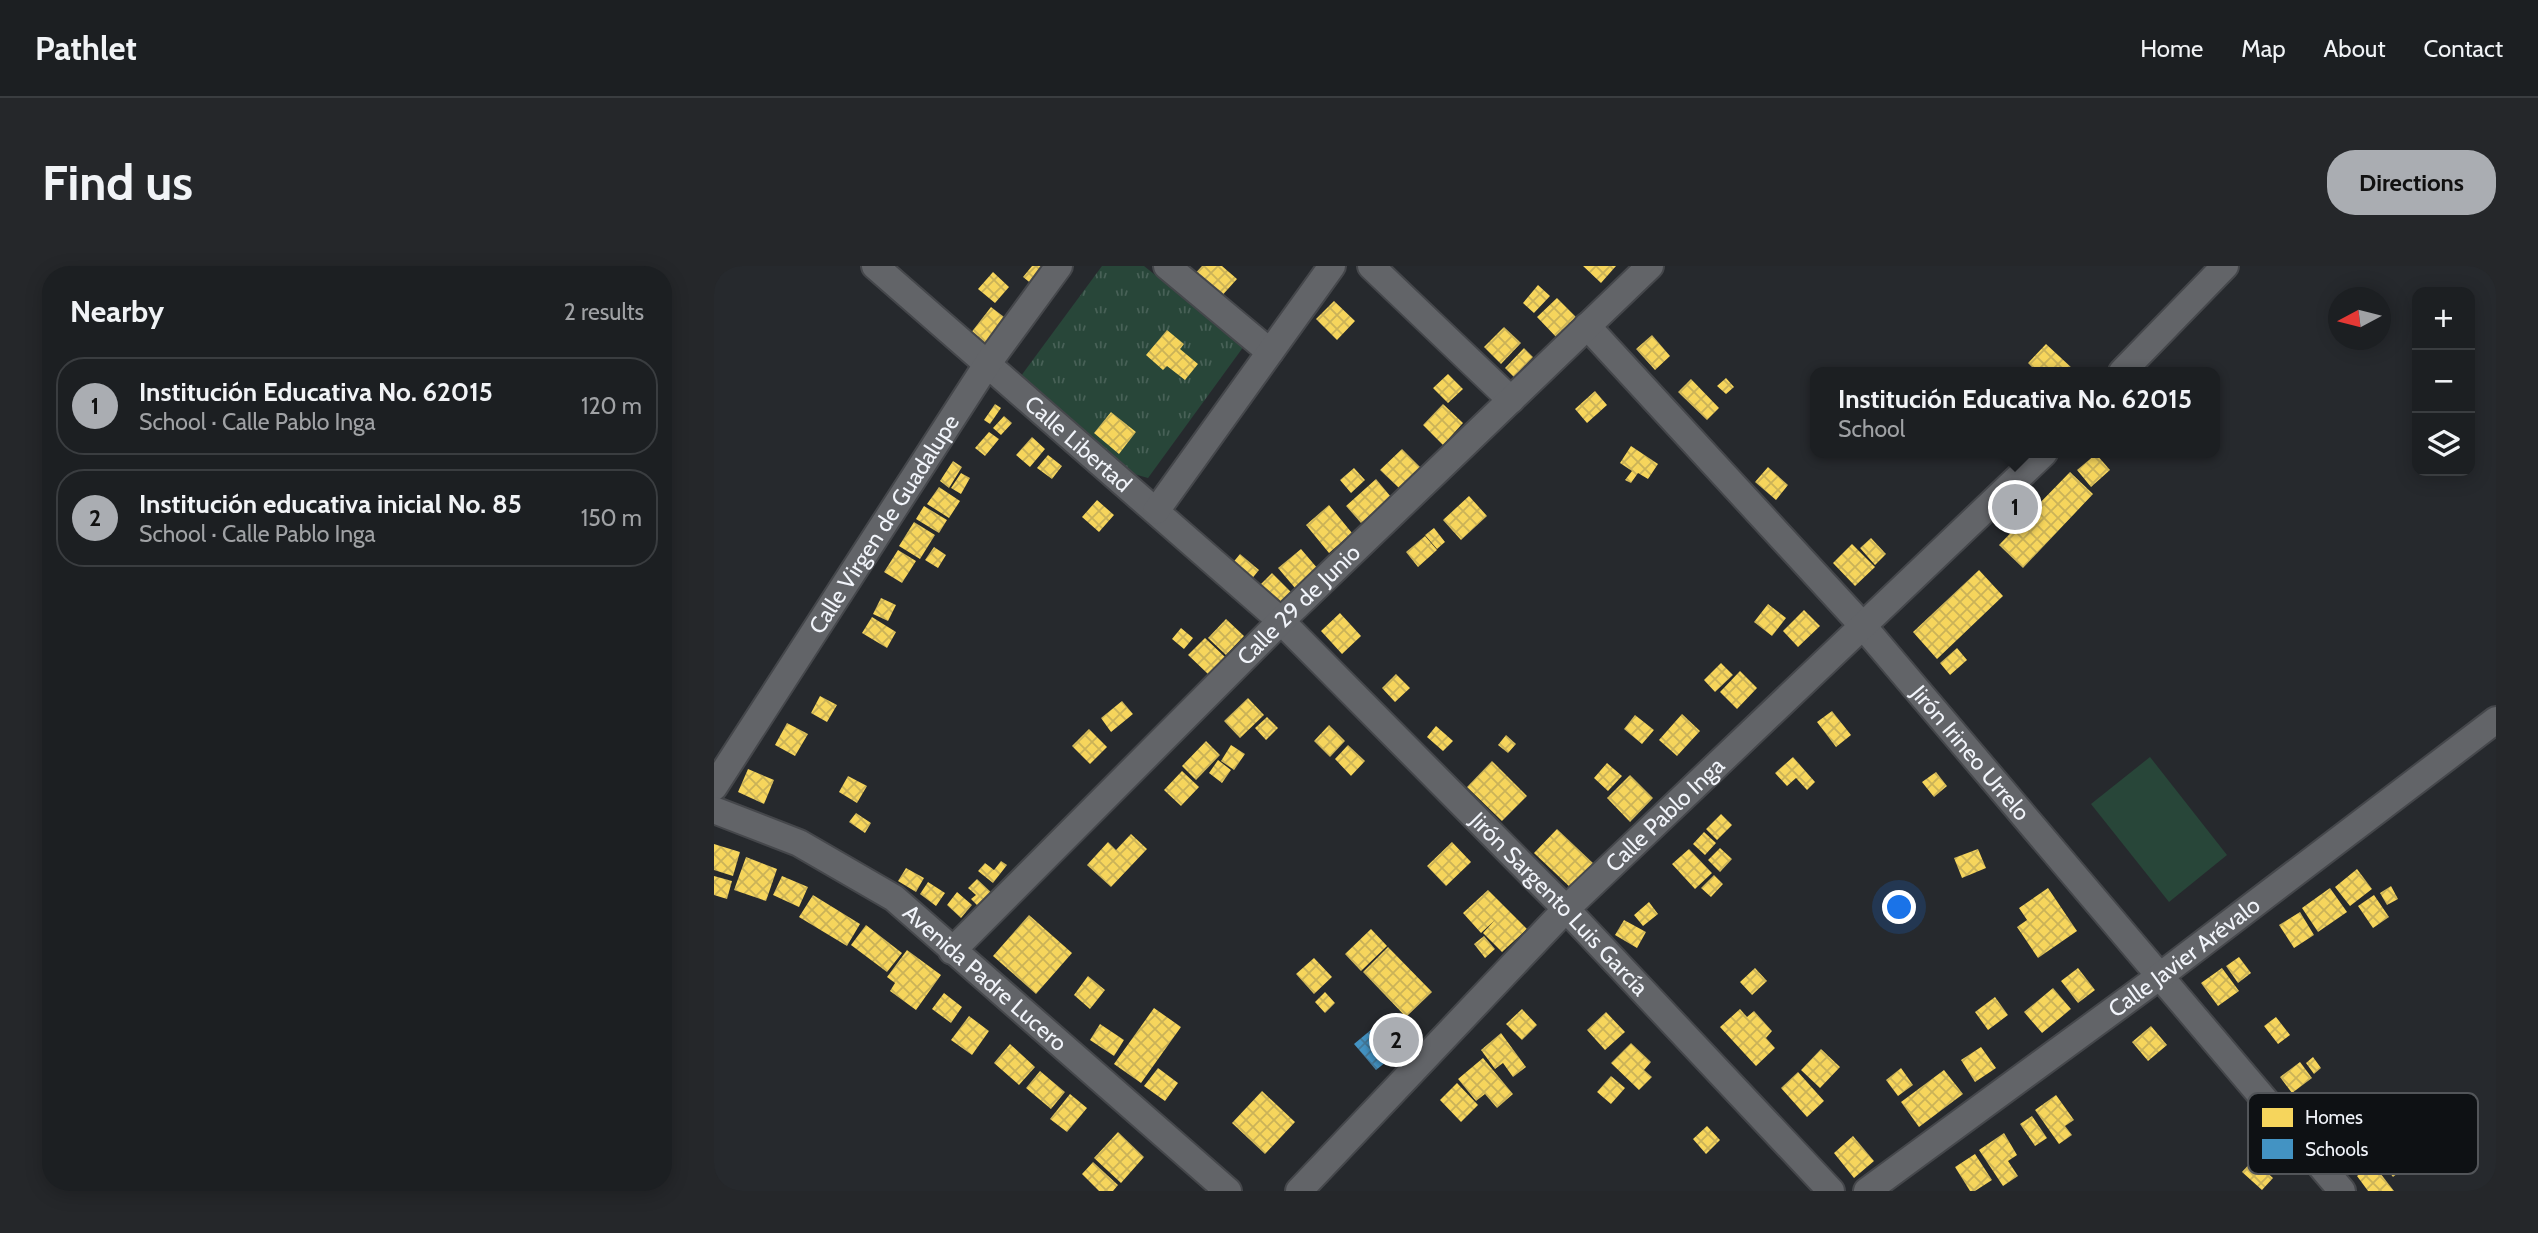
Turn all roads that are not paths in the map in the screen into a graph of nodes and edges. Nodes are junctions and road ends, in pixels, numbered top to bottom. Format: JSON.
{"nodes":[{"id":1,"x":875,"y":266,"type":"edge"},
{"id":2,"x":1059,"y":266,"type":"edge"},
{"id":3,"x":1167,"y":266,"type":"edge"},
{"id":4,"x":1332,"y":266,"type":"edge"},
{"id":5,"x":1371,"y":266,"type":"edge"},
{"id":6,"x":1650,"y":266,"type":"edge"},
{"id":7,"x":2225,"y":266,"type":"edge"},
{"id":8,"x":1587,"y":326,"type":"junction"},
{"id":9,"x":1270,"y":352,"type":"junction"},
{"id":10,"x":988,"y":363,"type":"junction"},
{"id":11,"x":2127,"y":367,"type":"edge"},
{"id":12,"x":1511,"y":400,"type":"junction"},
{"id":13,"x":2039,"y":458,"type":"edge"},
{"id":14,"x":1156,"y":511,"type":"junction"},
{"id":15,"x":1281,"y":621,"type":"junction"},
{"id":16,"x":1863,"y":626,"type":"junction"},
{"id":17,"x":2496,"y":720,"type":"edge"},
{"id":18,"x":714,"y":787,"type":"edge"},
{"id":19,"x":714,"y":810,"type":"edge"},
{"id":20,"x":1566,"y":909,"type":"junction"},
{"id":21,"x":952,"y":951,"type":"junction"},
{"id":22,"x":2160,"y":976,"type":"junction"},
{"id":23,"x":2259,"y":1093,"type":"edge"},
{"id":24,"x":2328,"y":1174,"type":"edge"},
{"id":25,"x":1228,"y":1191,"type":"edge"},
{"id":26,"x":1299,"y":1191,"type":"edge"},
{"id":27,"x":1831,"y":1191,"type":"edge"},
{"id":28,"x":1867,"y":1191,"type":"edge"},
{"id":29,"x":2342,"y":1191,"type":"edge"}],
"edges":[{"from":1,"to":10,"type":"street","name":"Calle Libertad"},
{"from":2,"to":10,"type":"street","name":"Calle Virgen de Guadalupe"},
{"from":3,"to":9,"type":"street"},
{"from":4,"to":9,"type":"street"},
{"from":5,"to":12,"type":"street"},
{"from":6,"to":8,"type":"street","name":"Calle 29 de Junio"},
{"from":7,"to":11,"type":"street"},
{"from":8,"to":12,"type":"street","name":"Calle 29 de Junio"},
{"from":8,"to":16,"type":"street","name":"Jirón Irineo Urrelo"},
{"from":9,"to":14,"type":"street"},
{"from":10,"to":14,"type":"street","name":"Calle Libertad"},
{"from":10,"to":18,"type":"street","name":"Calle Virgen de Guadalupe"},
{"from":12,"to":15,"type":"street","name":"Calle 29 de Junio"},
{"from":13,"to":16,"type":"street","name":"Calle Pablo Inga"},
{"from":14,"to":15,"type":"street","name":"Calle Libertad"},
{"from":15,"to":20,"type":"street","name":"Jirón Sargento Luis García"},
{"from":15,"to":21,"type":"street","name":"Calle 29 de Junio"},
{"from":16,"to":20,"type":"street","name":"Calle Pablo Inga"},
{"from":16,"to":22,"type":"street","name":"Jirón Irineo Urrelo"},
{"from":17,"to":22,"type":"street","name":"Calle Javier Arévalo"},
{"from":19,"to":21,"type":"street","name":"Avenida Padre Lucero"},
{"from":20,"to":26,"type":"street","name":"Calle Pablo Inga"},
{"from":20,"to":27,"type":"street","name":"Jirón Sargento Luis García"},
{"from":21,"to":25,"type":"street","name":"Avenida Padre Lucero"},
{"from":22,"to":23,"type":"street","name":"Jirón Irineo Urrelo"},
{"from":22,"to":28,"type":"street","name":"Calle Javier Arévalo"},
{"from":24,"to":29,"type":"street","name":"Jirón Irineo Urrelo"}]}
